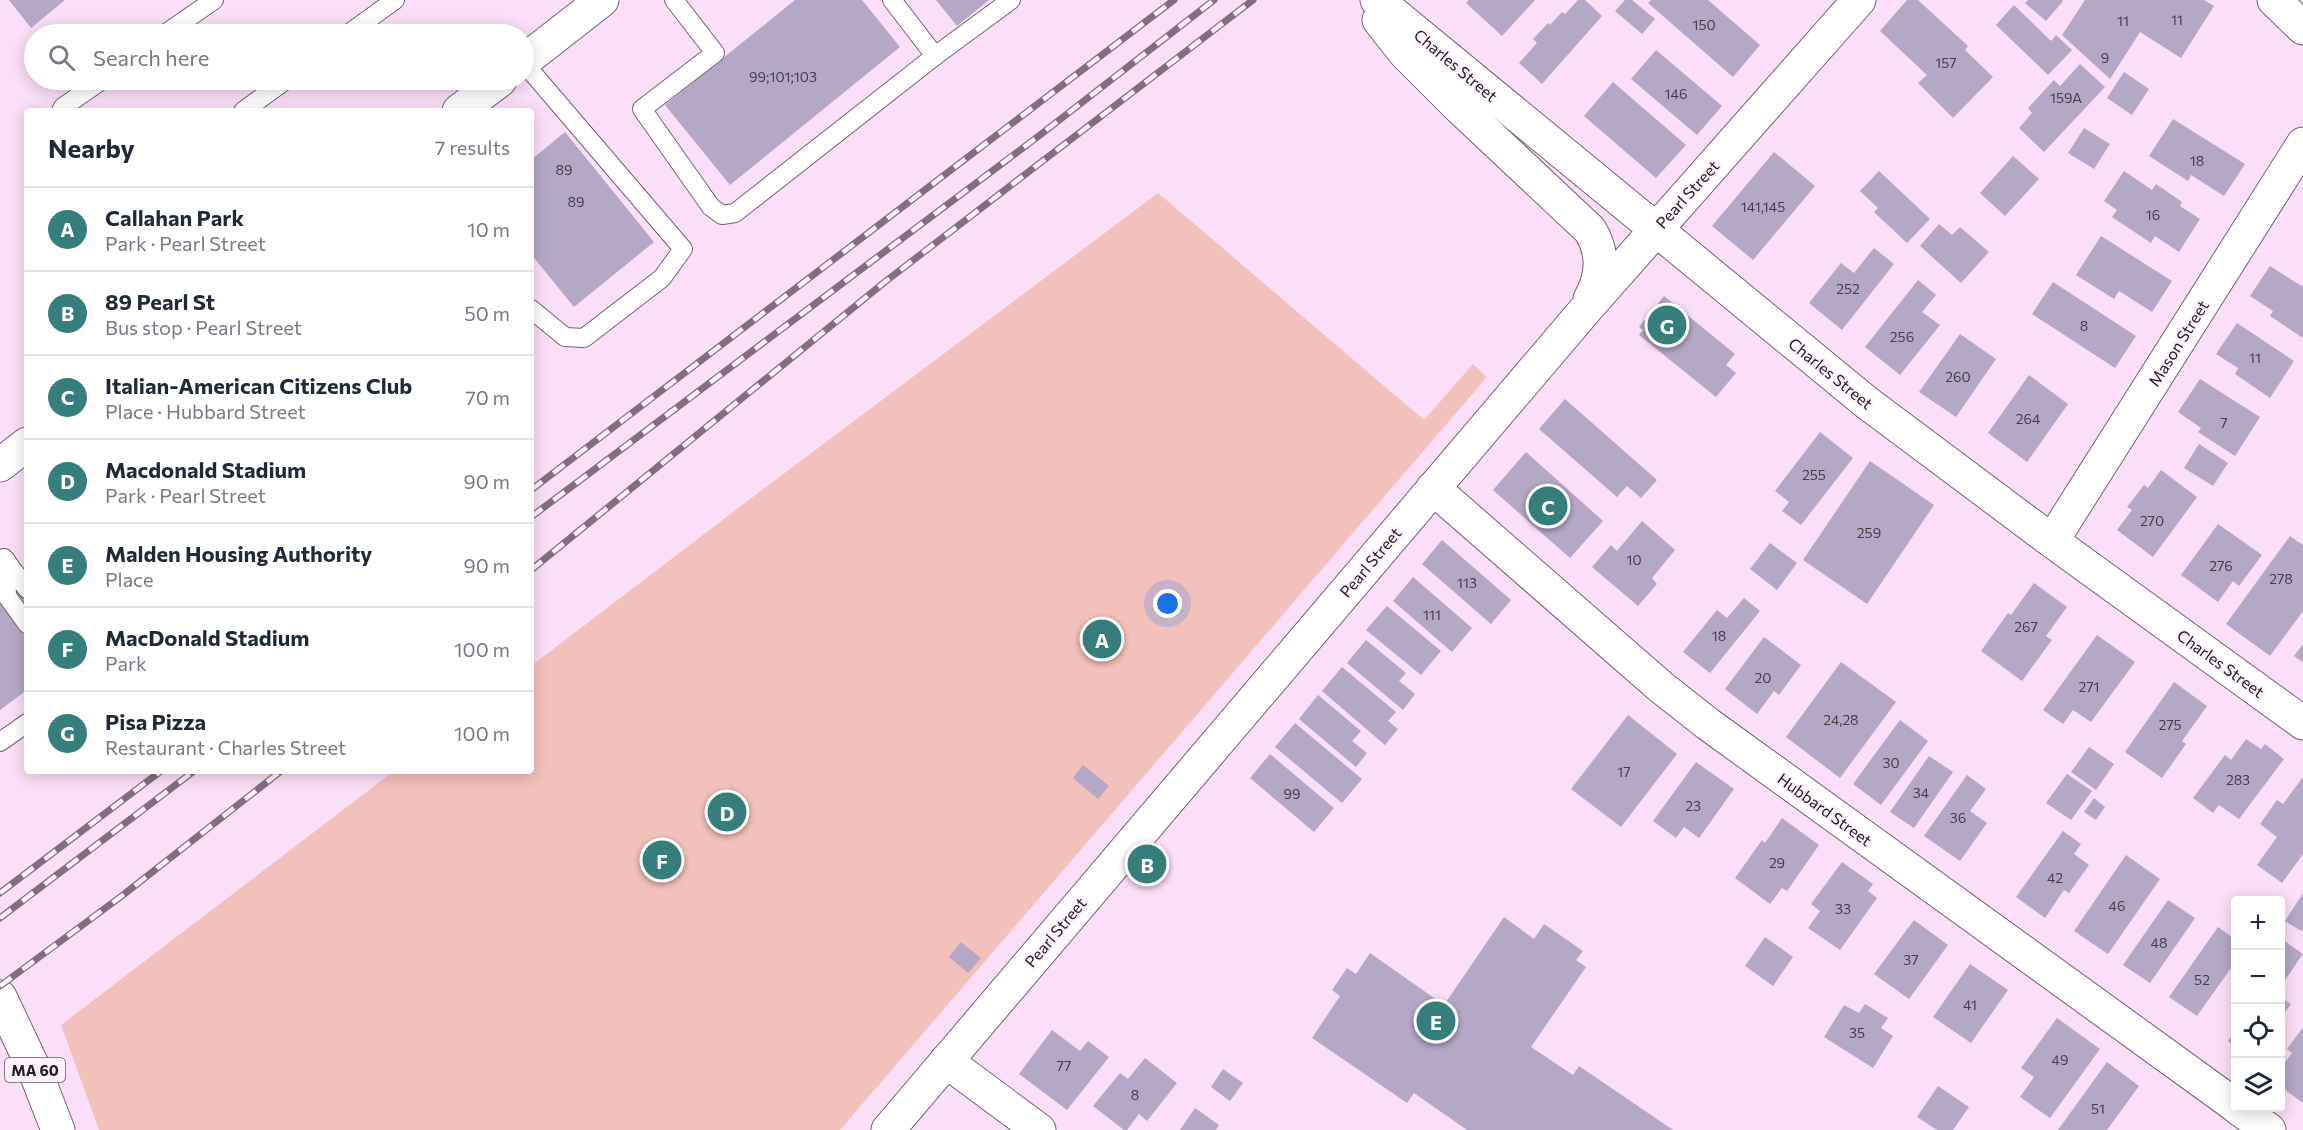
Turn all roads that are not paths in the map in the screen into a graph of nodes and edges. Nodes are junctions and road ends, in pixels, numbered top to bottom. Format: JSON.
{"nodes":[{"id":1,"x":214,"y":0,"type":"edge"},
{"id":2,"x":395,"y":0,"type":"edge"},
{"id":3,"x":602,"y":0,"type":"edge"},
{"id":4,"x":674,"y":0,"type":"edge"},
{"id":5,"x":892,"y":0,"type":"edge"},
{"id":6,"x":1011,"y":0,"type":"edge"},
{"id":7,"x":1363,"y":0,"type":"edge"},
{"id":8,"x":1377,"y":0,"type":"edge"},
{"id":9,"x":1859,"y":0,"type":"edge"},
{"id":10,"x":2279,"y":2,"type":"edge"},
{"id":11,"x":179,"y":24,"type":"edge"},
{"id":12,"x":362,"y":24,"type":"edge"},
{"id":13,"x":2303,"y":28,"type":"edge"},
{"id":14,"x":534,"y":54,"type":"edge"},
{"id":15,"x":935,"y":56,"type":"junction"},
{"id":16,"x":534,"y":74,"type":"edge"},
{"id":17,"x":87,"y":90,"type":"edge"},
{"id":18,"x":272,"y":90,"type":"edge"},
{"id":19,"x":487,"y":90,"type":"edge"},
{"id":20,"x":62,"y":108,"type":"edge"},
{"id":21,"x":247,"y":108,"type":"edge"},
{"id":22,"x":463,"y":108,"type":"edge"},
{"id":23,"x":2303,"y":144,"type":"edge"},
{"id":24,"x":1655,"y":229,"type":"junction"},
{"id":25,"x":534,"y":311,"type":"edge"},
{"id":26,"x":1575,"y":322,"type":"junction"},
{"id":27,"x":24,"y":446,"type":"edge"},
{"id":28,"x":0,"y":465,"type":"edge"},
{"id":29,"x":1433,"y":488,"type":"junction"},
{"id":30,"x":2052,"y":541,"type":"junction"},
{"id":31,"x":3,"y":556,"type":"edge"},
{"id":32,"x":24,"y":585,"type":"edge"},
{"id":33,"x":24,"y":620,"type":"edge"},
{"id":34,"x":2303,"y":723,"type":"edge"},
{"id":35,"x":24,"y":725,"type":"edge"},
{"id":36,"x":0,"y":741,"type":"edge"},
{"id":37,"x":0,"y":997,"type":"edge"},
{"id":38,"x":946,"y":1061,"type":"junction"},
{"id":39,"x":2231,"y":1103,"type":"edge"},
{"id":40,"x":2244,"y":1112,"type":"edge"},
{"id":41,"x":58,"y":1130,"type":"edge"},
{"id":42,"x":888,"y":1130,"type":"edge"},
{"id":43,"x":1039,"y":1130,"type":"edge"},
{"id":44,"x":2269,"y":1130,"type":"edge"}],
"edges":[{"from":1,"to":11,"type":"lane"},
{"from":2,"to":12,"type":"lane"},
{"from":3,"to":14,"type":"street"},
{"from":4,"to":15,"type":"lane"},
{"from":5,"to":15,"type":"lane"},
{"from":6,"to":15,"type":"lane"},
{"from":7,"to":26,"type":"street","name":"Charles Street"},
{"from":8,"to":24,"type":"street","name":"Charles Street"},
{"from":9,"to":24,"type":"street","name":"Pearl Street"},
{"from":10,"to":13,"type":"street"},
{"from":16,"to":25,"type":"lane"},
{"from":17,"to":20,"type":"lane"},
{"from":18,"to":21,"type":"lane"},
{"from":19,"to":22,"type":"street"},
{"from":23,"to":30,"type":"street","name":"Mason Street"},
{"from":24,"to":26,"type":"street","name":"Pearl Street"},
{"from":24,"to":30,"type":"street","name":"Charles Street"},
{"from":26,"to":29,"type":"street","name":"Pearl Street"},
{"from":27,"to":28,"type":"street"},
{"from":29,"to":38,"type":"street","name":"Pearl Street"},
{"from":29,"to":39,"type":"street","name":"Hubbard Street"},
{"from":30,"to":34,"type":"street","name":"Charles Street"},
{"from":31,"to":32,"type":"lane"},
{"from":31,"to":33,"type":"lane"},
{"from":35,"to":36,"type":"lane"},
{"from":37,"to":41,"type":"street","number":"MA 60"},
{"from":38,"to":42,"type":"street","name":"Pearl Street"},
{"from":38,"to":43,"type":"street"},
{"from":40,"to":44,"type":"street","name":"Hubbard Street"}]}
